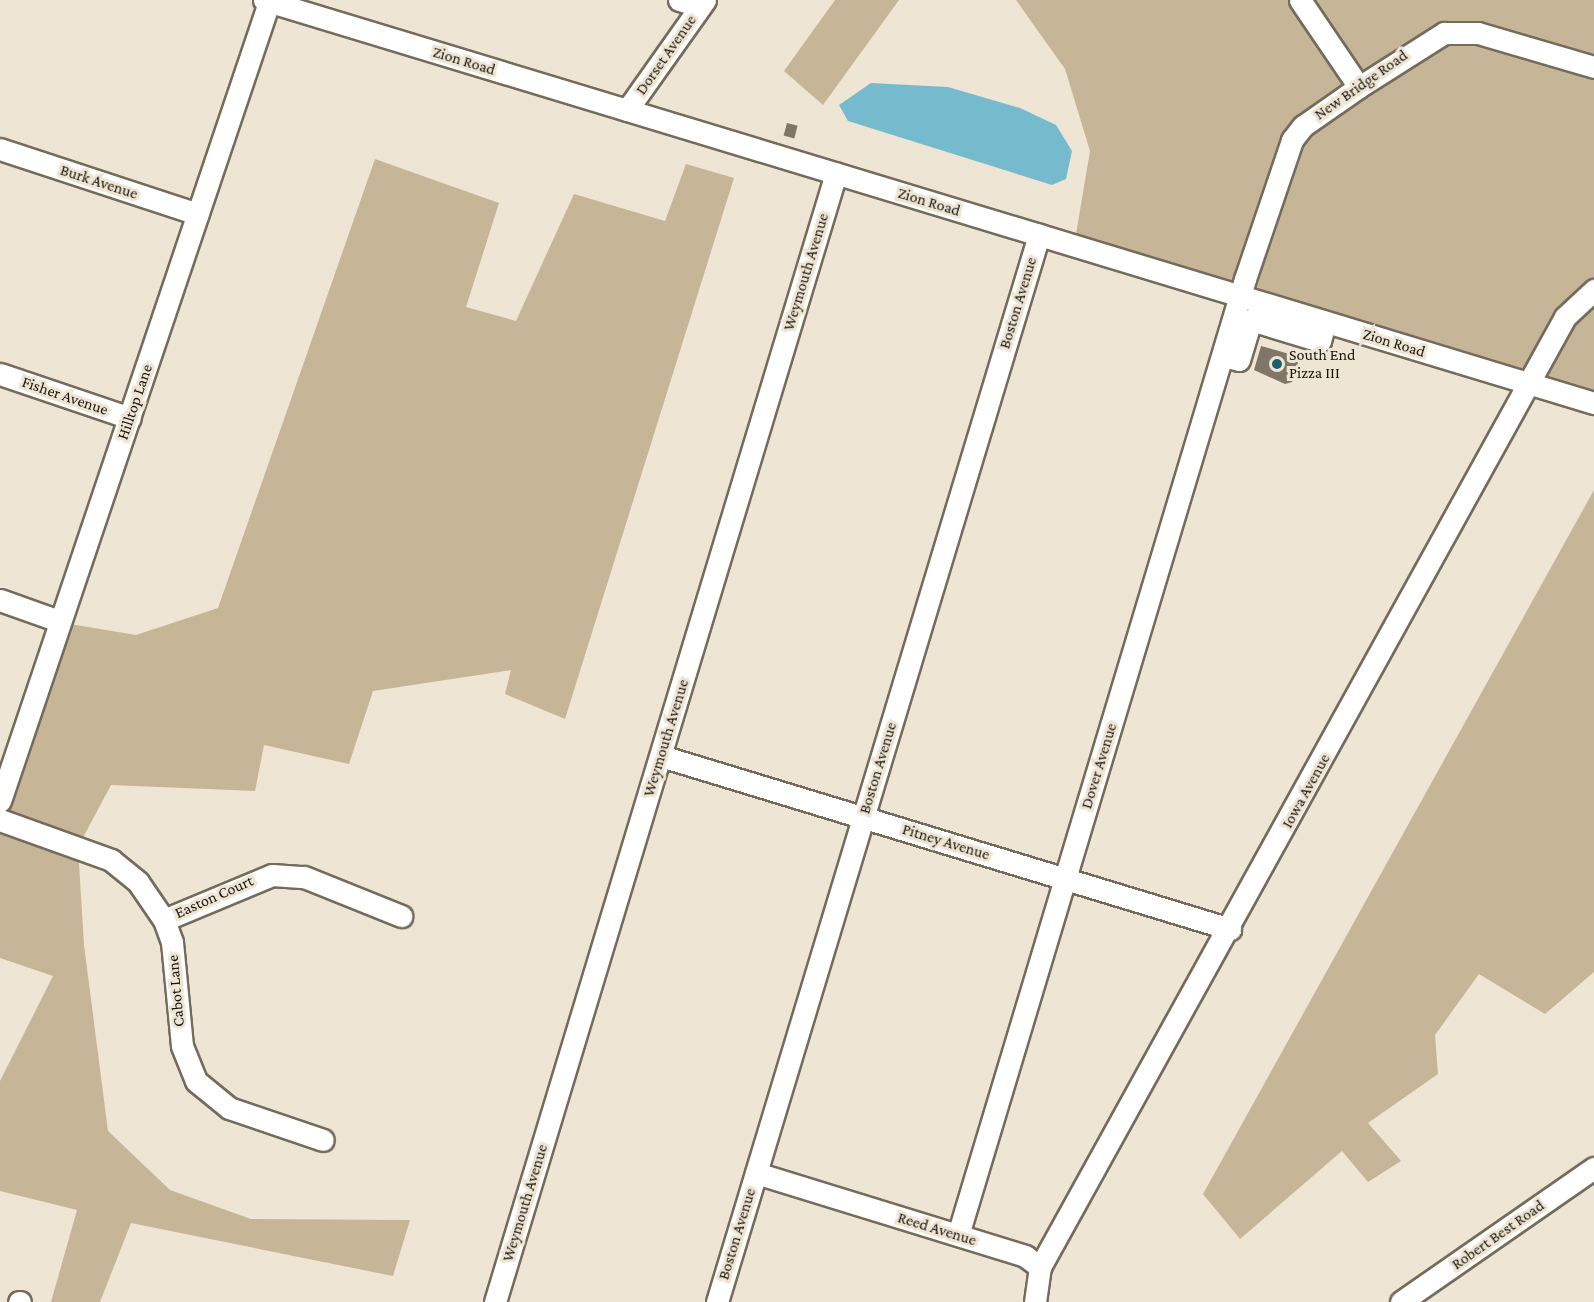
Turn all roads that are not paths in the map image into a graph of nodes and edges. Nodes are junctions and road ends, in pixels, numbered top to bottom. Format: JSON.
{"nodes":[{"id":1,"x":679,"y":0,"type":"edge"},
{"id":2,"x":1300,"y":0,"type":"edge"},
{"id":3,"x":267,"y":1,"type":"edge"},
{"id":4,"x":703,"y":3,"type":"edge"},
{"id":5,"x":295,"y":5,"type":"edge"},
{"id":6,"x":1594,"y":67,"type":"edge"},
{"id":7,"x":1359,"y":87,"type":"junction"},
{"id":8,"x":627,"y":110,"type":"junction"},
{"id":9,"x":0,"y":149,"type":"edge"},
{"id":10,"x":836,"y":173,"type":"junction"},
{"id":11,"x":198,"y":214,"type":"junction"},
{"id":12,"x":1039,"y":235,"type":"junction"},
{"id":13,"x":1594,"y":290,"type":"edge"},
{"id":14,"x":1240,"y":296,"type":"junction"},
{"id":15,"x":1261,"y":313,"type":"junction"},
{"id":16,"x":1223,"y":356,"type":"junction"},
{"id":17,"x":0,"y":374,"type":"edge"},
{"id":18,"x":1530,"y":384,"type":"junction"},
{"id":19,"x":1594,"y":403,"type":"edge"},
{"id":20,"x":130,"y":418,"type":"junction"},
{"id":21,"x":0,"y":600,"type":"edge"},
{"id":22,"x":59,"y":621,"type":"junction"},
{"id":23,"x":661,"y":756,"type":"junction"},
{"id":24,"x":0,"y":801,"type":"edge"},
{"id":25,"x":863,"y":818,"type":"junction"},
{"id":26,"x":0,"y":820,"type":"edge"},
{"id":27,"x":1066,"y":879,"type":"junction"},
{"id":28,"x":401,"y":916,"type":"dead end"},
{"id":29,"x":164,"y":920,"type":"junction"},
{"id":30,"x":1230,"y":929,"type":"junction"},
{"id":31,"x":323,"y":1140,"type":"dead end"},
{"id":32,"x":1594,"y":1168,"type":"edge"},
{"id":33,"x":756,"y":1173,"type":"junction"},
{"id":34,"x":958,"y":1236,"type":"junction"},
{"id":35,"x":1040,"y":1267,"type":"junction"},
{"id":36,"x":495,"y":1302,"type":"edge"},
{"id":37,"x":717,"y":1302,"type":"edge"},
{"id":38,"x":1035,"y":1302,"type":"edge"},
{"id":39,"x":1401,"y":1302,"type":"edge"}],
"edges":[{"from":1,"to":4,"type":"street"},
{"from":2,"to":7,"type":"street"},
{"from":3,"to":5,"type":"street","name":"Zion Road"},
{"from":3,"to":11,"type":"street","name":"Hilltop Lane"},
{"from":4,"to":8,"type":"street","name":"Dorset Avenue"},
{"from":5,"to":8,"type":"street","name":"Zion Road"},
{"from":6,"to":7,"type":"street","name":"New Bridge Road"},
{"from":7,"to":14,"type":"street","name":"New Bridge Road"},
{"from":8,"to":10,"type":"street","name":"Zion Road"},
{"from":9,"to":11,"type":"street","name":"Burk Avenue"},
{"from":10,"to":12,"type":"street","name":"Zion Road"},
{"from":10,"to":23,"type":"street","name":"Weymouth Avenue"},
{"from":11,"to":20,"type":"street","name":"Hilltop Lane"},
{"from":12,"to":14,"type":"street","name":"Zion Road"},
{"from":12,"to":25,"type":"street","name":"Boston Avenue"},
{"from":13,"to":18,"type":"street","name":"Iowa Avenue"},
{"from":14,"to":15,"type":"street","name":"Zion Road"},
{"from":14,"to":16,"type":"street","name":"Dover Avenue"},
{"from":15,"to":16,"type":"street"},
{"from":15,"to":18,"type":"street","name":"Zion Road"},
{"from":16,"to":27,"type":"street","name":"Dover Avenue"},
{"from":17,"to":20,"type":"street","name":"Fisher Avenue"},
{"from":18,"to":19,"type":"street","name":"Zion Road"},
{"from":18,"to":30,"type":"street","name":"Iowa Avenue"},
{"from":20,"to":22,"type":"street","name":"Hilltop Lane"},
{"from":21,"to":22,"type":"street"},
{"from":22,"to":24,"type":"street","name":"Hilltop Lane"},
{"from":23,"to":25,"type":"street","name":"Pitney Avenue"},
{"from":23,"to":36,"type":"street","name":"Weymouth Avenue"},
{"from":25,"to":27,"type":"street","name":"Pitney Avenue"},
{"from":25,"to":33,"type":"street","name":"Boston Avenue"},
{"from":26,"to":29,"type":"street","name":"Cabot Lane"},
{"from":27,"to":30,"type":"street","name":"Pitney Avenue"},
{"from":27,"to":34,"type":"street","name":"Dover Avenue"},
{"from":28,"to":29,"type":"street","name":"Easton Court"},
{"from":29,"to":31,"type":"street","name":"Cabot Lane"},
{"from":30,"to":35,"type":"street","name":"Iowa Avenue"},
{"from":32,"to":39,"type":"street","name":"Robert Best Road"},
{"from":33,"to":34,"type":"street","name":"Reed Avenue"},
{"from":33,"to":37,"type":"street","name":"Boston Avenue"},
{"from":34,"to":35,"type":"street","name":"Reed Avenue"},
{"from":35,"to":38,"type":"street"}]}
